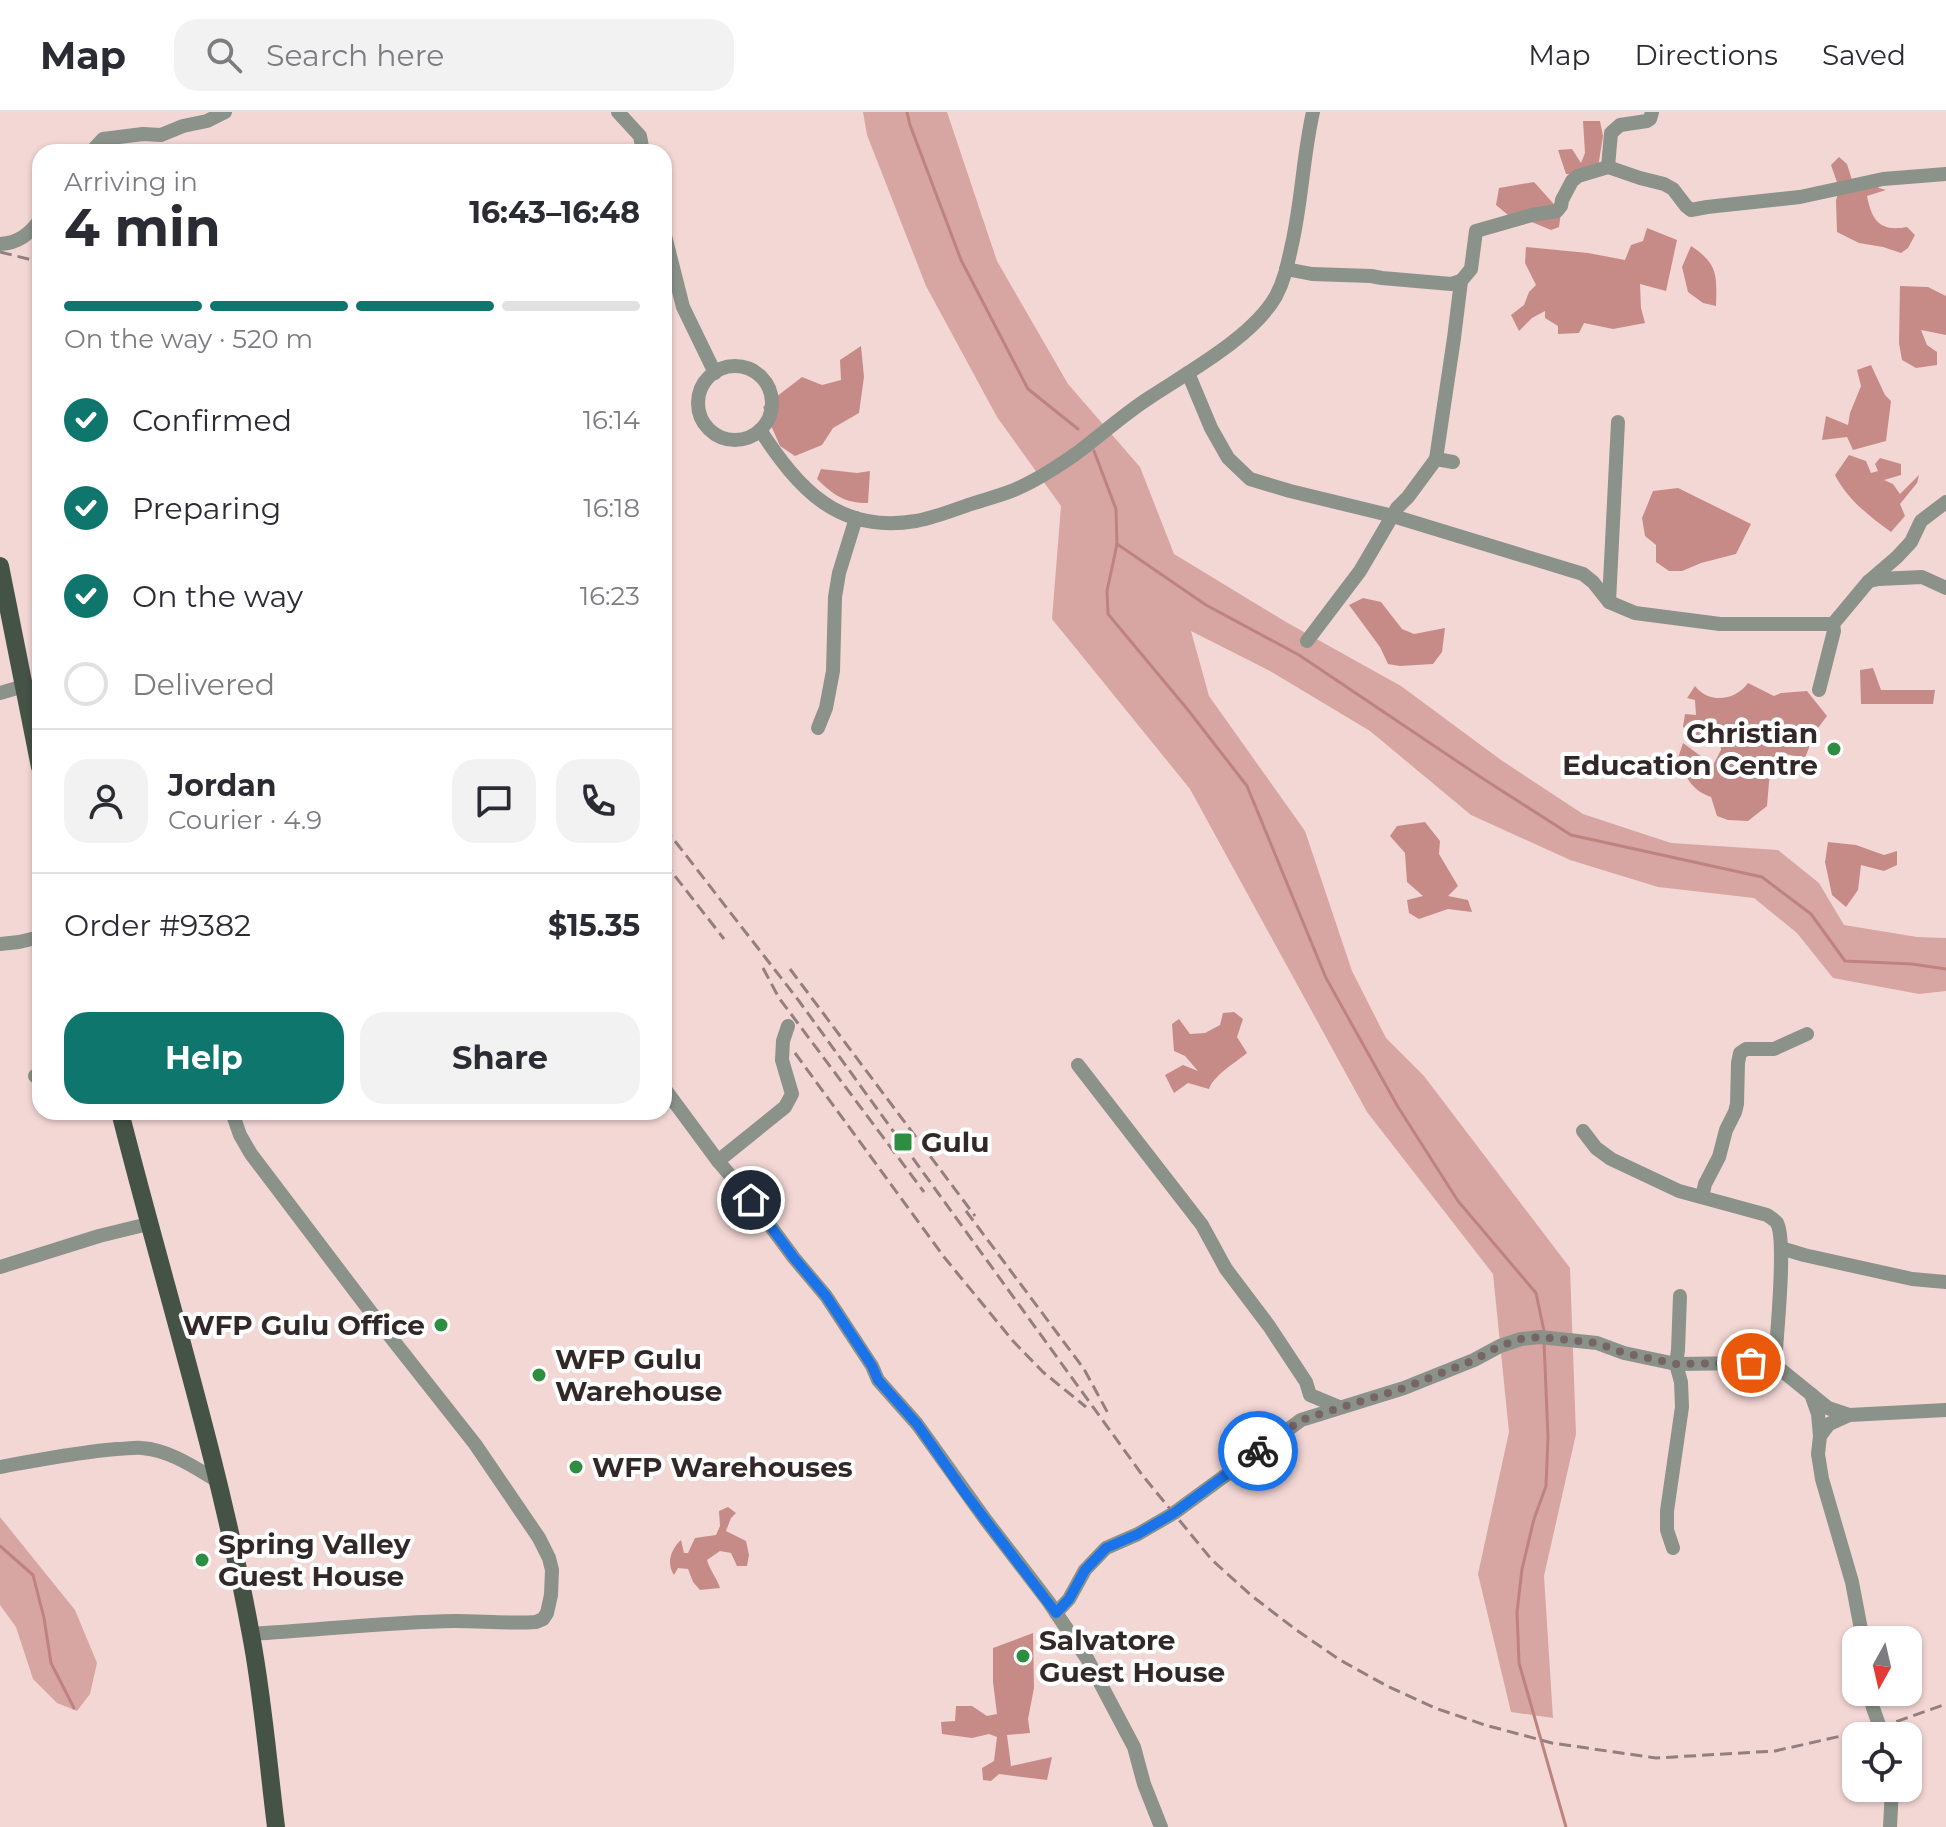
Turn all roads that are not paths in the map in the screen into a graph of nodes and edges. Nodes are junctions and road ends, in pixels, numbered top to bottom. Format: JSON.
{"nodes":[{"id":1,"x":225,"y":112,"type":"edge"},
{"id":2,"x":1313,"y":112,"type":"edge"},
{"id":3,"x":1652,"y":112,"type":"edge"},
{"id":4,"x":625,"y":115,"type":"edge"},
{"id":5,"x":98,"y":144,"type":"edge"},
{"id":6,"x":642,"y":144,"type":"edge"},
{"id":7,"x":1608,"y":167,"type":"junction"},
{"id":8,"x":1946,"y":174,"type":"edge"},
{"id":9,"x":32,"y":228,"type":"edge"},
{"id":10,"x":0,"y":244,"type":"edge"},
{"id":11,"x":672,"y":264,"type":"edge"},
{"id":12,"x":1286,"y":269,"type":"junction"},
{"id":13,"x":1461,"y":281,"type":"junction"},
{"id":14,"x":715,"y":373,"type":"junction"},
{"id":15,"x":1188,"y":373,"type":"junction"},
{"id":16,"x":1618,"y":422,"type":"dead end"},
{"id":17,"x":760,"y":430,"type":"junction"},
{"id":18,"x":1436,"y":459,"type":"junction"},
{"id":19,"x":1453,"y":462,"type":"dead end"},
{"id":20,"x":1946,"y":502,"type":"edge"},
{"id":21,"x":1393,"y":516,"type":"junction"},
{"id":22,"x":856,"y":518,"type":"junction"},
{"id":23,"x":1,"y":573,"type":"edge"},
{"id":24,"x":1868,"y":582,"type":"junction"},
{"id":25,"x":1946,"y":588,"type":"edge"},
{"id":26,"x":1609,"y":602,"type":"junction"},
{"id":27,"x":1833,"y":624,"type":"junction"},
{"id":28,"x":1307,"y":641,"type":"dead end"},
{"id":29,"x":24,"y":686,"type":"junction"},
{"id":30,"x":1819,"y":690,"type":"dead end"},
{"id":31,"x":0,"y":693,"type":"edge"},
{"id":32,"x":32,"y":726,"type":"edge"},
{"id":33,"x":818,"y":728,"type":"dead end"},
{"id":34,"x":32,"y":939,"type":"edge"},
{"id":35,"x":0,"y":944,"type":"edge"},
{"id":36,"x":788,"y":1026,"type":"dead end"},
{"id":37,"x":1807,"y":1034,"type":"dead end"},
{"id":38,"x":1078,"y":1065,"type":"dead end"},
{"id":39,"x":672,"y":1099,"type":"edge"},
{"id":40,"x":122,"y":1120,"type":"edge"},
{"id":41,"x":235,"y":1120,"type":"edge"},
{"id":42,"x":1583,"y":1131,"type":"dead end"},
{"id":43,"x":718,"y":1161,"type":"junction"},
{"id":44,"x":1702,"y":1197,"type":"junction"},
{"id":45,"x":148,"y":1224,"type":"junction"},
{"id":46,"x":1781,"y":1248,"type":"junction"},
{"id":47,"x":0,"y":1267,"type":"edge"},
{"id":48,"x":1946,"y":1282,"type":"edge"},
{"id":49,"x":1680,"y":1296,"type":"dead end"},
{"id":50,"x":1676,"y":1364,"type":"junction"},
{"id":51,"x":1775,"y":1365,"type":"junction"},
{"id":52,"x":1811,"y":1394,"type":"junction"},
{"id":53,"x":1310,"y":1395,"type":"junction"},
{"id":54,"x":1339,"y":1407,"type":"junction"},
{"id":55,"x":1946,"y":1410,"type":"edge"},
{"id":56,"x":1849,"y":1415,"type":"junction"},
{"id":57,"x":1301,"y":1420,"type":"junction"},
{"id":58,"x":1820,"y":1436,"type":"junction"},
{"id":59,"x":0,"y":1467,"type":"edge"},
{"id":60,"x":216,"y":1480,"type":"junction"},
{"id":61,"x":1673,"y":1548,"type":"dead end"},
{"id":62,"x":1056,"y":1613,"type":"junction"},
{"id":63,"x":1860,"y":1626,"type":"edge"},
{"id":64,"x":251,"y":1634,"type":"junction"},
{"id":65,"x":1891,"y":1802,"type":"edge"},
{"id":66,"x":276,"y":1827,"type":"edge"},
{"id":67,"x":1161,"y":1827,"type":"edge"},
{"id":68,"x":1890,"y":1827,"type":"edge"}],
"edges":[{"from":1,"to":5,"type":"street"},
{"from":2,"to":12,"type":"street"},
{"from":3,"to":7,"type":"street"},
{"from":4,"to":6,"type":"street"},
{"from":7,"to":8,"type":"street"},
{"from":7,"to":13,"type":"street"},
{"from":9,"to":10,"type":"street"},
{"from":11,"to":14,"type":"street"},
{"from":12,"to":13,"type":"street"},
{"from":12,"to":15,"type":"street"},
{"from":13,"to":18,"type":"street"},
{"from":14,"to":17,"type":"street"},
{"from":14,"to":17,"type":"street"},
{"from":15,"to":21,"type":"street"},
{"from":15,"to":22,"type":"street"},
{"from":16,"to":26,"type":"street"},
{"from":17,"to":22,"type":"street"},
{"from":18,"to":19,"type":"street"},
{"from":18,"to":21,"type":"street"},
{"from":20,"to":24,"type":"street"},
{"from":21,"to":26,"type":"street"},
{"from":21,"to":28,"type":"street"},
{"from":22,"to":33,"type":"street"},
{"from":23,"to":29,"type":"main road"},
{"from":24,"to":25,"type":"street"},
{"from":24,"to":27,"type":"street"},
{"from":26,"to":27,"type":"street"},
{"from":27,"to":30,"type":"street"},
{"from":29,"to":31,"type":"street"},
{"from":29,"to":32,"type":"main road"},
{"from":34,"to":35,"type":"street"},
{"from":36,"to":43,"type":"street"},
{"from":37,"to":44,"type":"street"},
{"from":38,"to":53,"type":"street"},
{"from":39,"to":43,"type":"street"},
{"from":40,"to":45,"type":"main road"},
{"from":41,"to":64,"type":"street"},
{"from":42,"to":44,"type":"street"},
{"from":43,"to":62,"type":"street"},
{"from":44,"to":46,"type":"street"},
{"from":45,"to":47,"type":"street"},
{"from":45,"to":60,"type":"main road"},
{"from":46,"to":48,"type":"street"},
{"from":46,"to":51,"type":"street"},
{"from":49,"to":50,"type":"street"},
{"from":50,"to":51,"type":"street"},
{"from":50,"to":54,"type":"street"},
{"from":50,"to":61,"type":"street"},
{"from":51,"to":52,"type":"street"},
{"from":52,"to":56,"type":"street"},
{"from":52,"to":58,"type":"street"},
{"from":53,"to":54,"type":"street"},
{"from":53,"to":57,"type":"street"},
{"from":54,"to":57,"type":"street"},
{"from":55,"to":56,"type":"street"},
{"from":56,"to":58,"type":"street"},
{"from":57,"to":62,"type":"street"},
{"from":58,"to":63,"type":"street"},
{"from":59,"to":60,"type":"street"},
{"from":60,"to":64,"type":"main road"},
{"from":62,"to":67,"type":"street"},
{"from":64,"to":66,"type":"main road"},
{"from":65,"to":68,"type":"street"}]}
